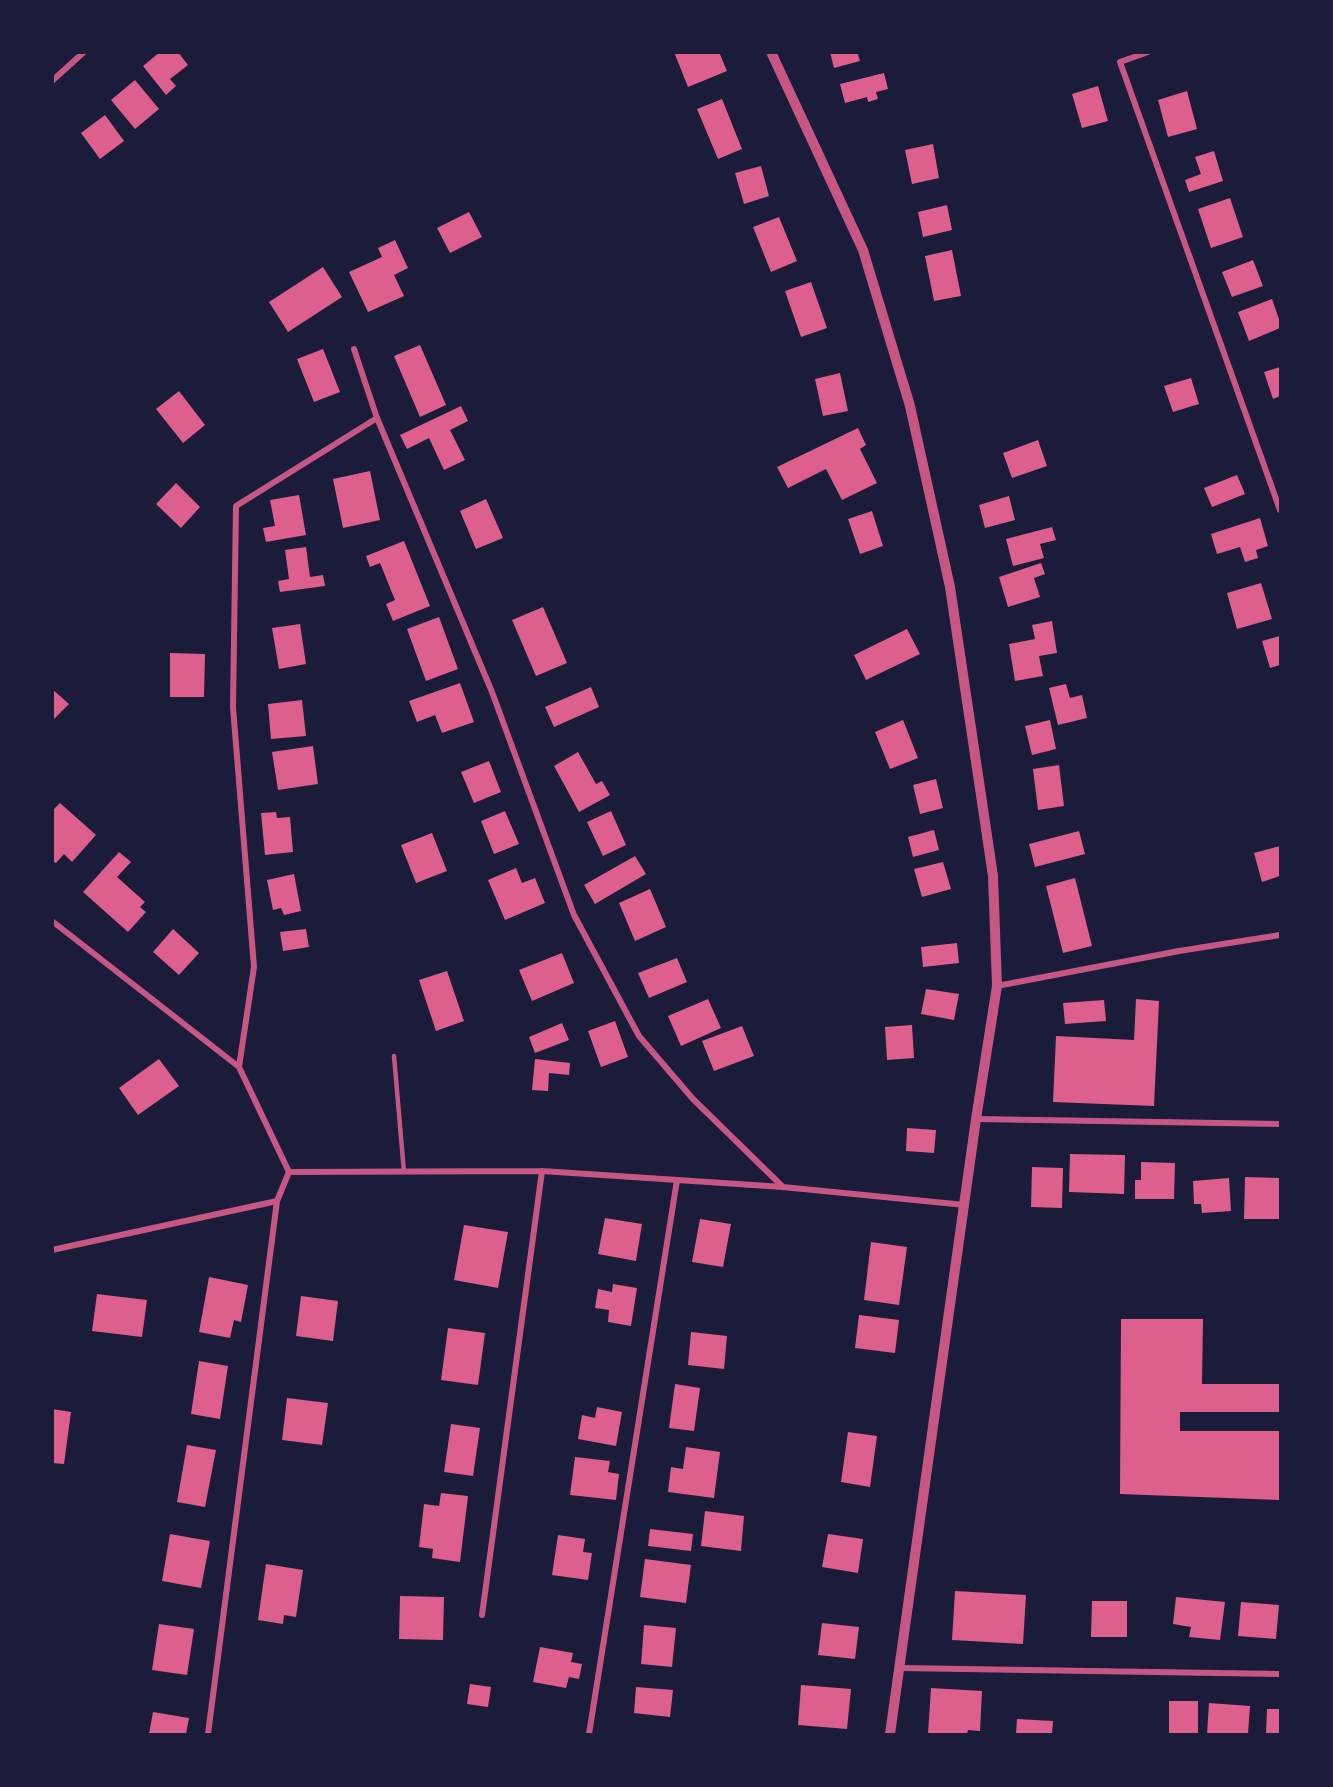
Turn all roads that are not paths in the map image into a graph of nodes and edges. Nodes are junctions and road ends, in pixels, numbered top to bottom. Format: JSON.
{"nodes":[{"id":1,"x":84,"y":52,"type":"edge"},
{"id":2,"x":771,"y":52,"type":"edge"},
{"id":3,"x":1149,"y":52,"type":"edge"},
{"id":4,"x":52,"y":81,"type":"edge"},
{"id":5,"x":354,"y":349,"type":"dead end"},
{"id":6,"x":376,"y":418,"type":"junction"},
{"id":7,"x":1281,"y":510,"type":"edge"},
{"id":8,"x":52,"y":921,"type":"edge"},
{"id":9,"x":1281,"y":934,"type":"edge"},
{"id":10,"x":997,"y":986,"type":"junction"},
{"id":11,"x":394,"y":1056,"type":"dead end"},
{"id":12,"x":239,"y":1067,"type":"junction"},
{"id":13,"x":976,"y":1119,"type":"junction"},
{"id":14,"x":1281,"y":1124,"type":"edge"},
{"id":15,"x":542,"y":1171,"type":"junction"},
{"id":16,"x":289,"y":1172,"type":"junction"},
{"id":17,"x":404,"y":1172,"type":"junction"},
{"id":18,"x":677,"y":1180,"type":"junction"},
{"id":19,"x":783,"y":1187,"type":"junction"},
{"id":20,"x":277,"y":1202,"type":"junction"},
{"id":21,"x":965,"y":1205,"type":"junction"},
{"id":22,"x":52,"y":1250,"type":"edge"},
{"id":23,"x":482,"y":1616,"type":"dead end"},
{"id":24,"x":900,"y":1668,"type":"junction"},
{"id":25,"x":1281,"y":1674,"type":"edge"},
{"id":26,"x":208,"y":1734,"type":"edge"},
{"id":27,"x":589,"y":1734,"type":"edge"},
{"id":28,"x":890,"y":1734,"type":"edge"}],
"edges":[{"from":1,"to":4,"type":"street"},
{"from":2,"to":10,"type":"street"},
{"from":3,"to":7,"type":"street"},
{"from":5,"to":6,"type":"street"},
{"from":6,"to":12,"type":"street"},
{"from":6,"to":19,"type":"street"},
{"from":8,"to":12,"type":"street"},
{"from":9,"to":10,"type":"street"},
{"from":10,"to":13,"type":"street"},
{"from":11,"to":17,"type":"lane"},
{"from":12,"to":16,"type":"street"},
{"from":13,"to":14,"type":"street"},
{"from":13,"to":21,"type":"street"},
{"from":15,"to":17,"type":"street"},
{"from":15,"to":18,"type":"street"},
{"from":15,"to":23,"type":"street"},
{"from":16,"to":17,"type":"street"},
{"from":16,"to":20,"type":"street"},
{"from":18,"to":19,"type":"street"},
{"from":18,"to":27,"type":"street"},
{"from":19,"to":21,"type":"street"},
{"from":20,"to":22,"type":"street"},
{"from":20,"to":26,"type":"street"},
{"from":21,"to":24,"type":"street"},
{"from":24,"to":25,"type":"street"},
{"from":24,"to":28,"type":"street"}]}
